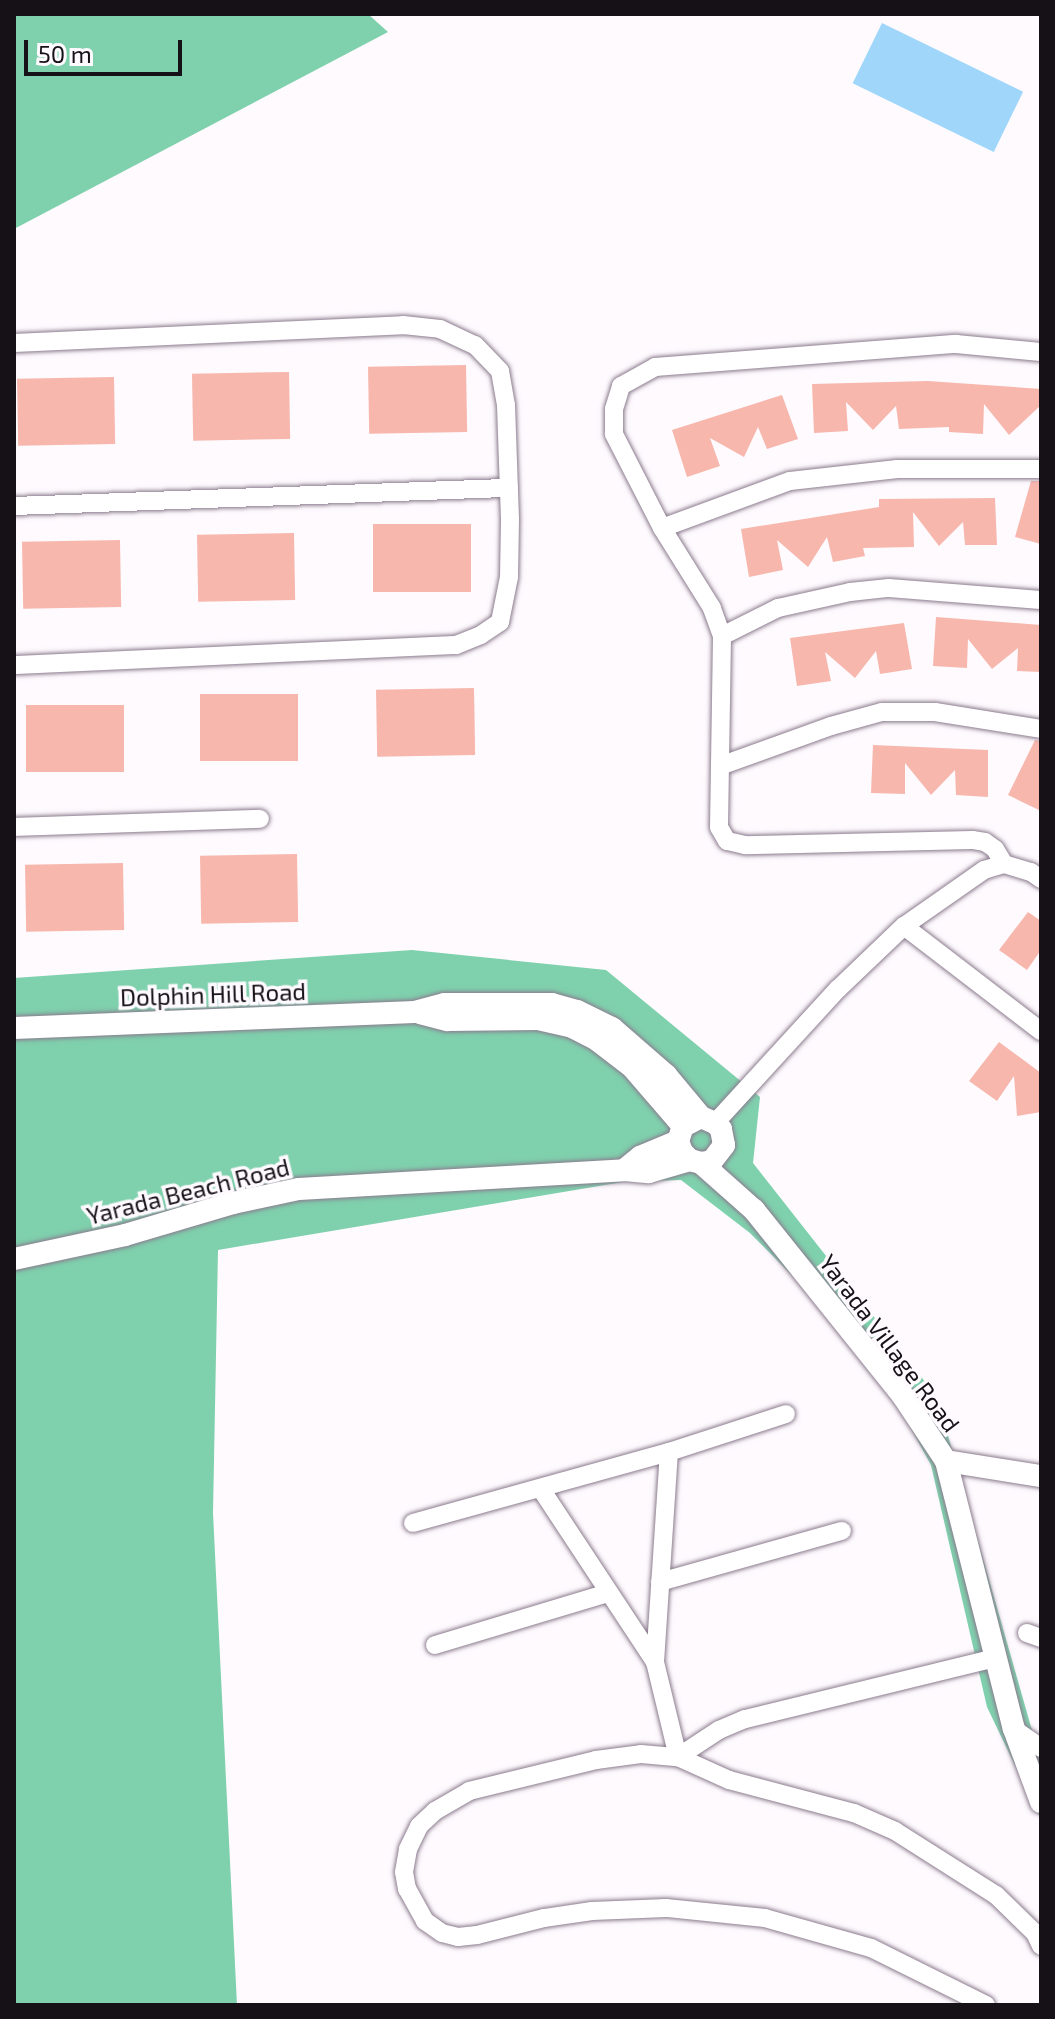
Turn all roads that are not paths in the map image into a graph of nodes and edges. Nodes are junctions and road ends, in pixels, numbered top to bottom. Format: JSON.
{"nodes":[{"id":1,"x":14,"y":343,"type":"edge"},
{"id":2,"x":1041,"y":352,"type":"edge"},
{"id":3,"x":1041,"y":469,"type":"edge"},
{"id":4,"x":509,"y":488,"type":"junction"},
{"id":5,"x":14,"y":506,"type":"edge"},
{"id":6,"x":662,"y":528,"type":"junction"},
{"id":7,"x":1041,"y":600,"type":"edge"},
{"id":8,"x":722,"y":636,"type":"junction"},
{"id":9,"x":14,"y":665,"type":"edge"},
{"id":10,"x":1041,"y":729,"type":"edge"},
{"id":11,"x":720,"y":766,"type":"junction"},
{"id":12,"x":260,"y":819,"type":"dead end"},
{"id":13,"x":14,"y":827,"type":"edge"},
{"id":14,"x":1004,"y":864,"type":"junction"},
{"id":15,"x":1041,"y":879,"type":"edge"},
{"id":16,"x":904,"y":926,"type":"junction"},
{"id":17,"x":14,"y":1028,"type":"edge"},
{"id":18,"x":1041,"y":1031,"type":"edge"},
{"id":19,"x":698,"y":1140,"type":"junction"},
{"id":20,"x":14,"y":1259,"type":"edge"},
{"id":21,"x":786,"y":1414,"type":"dead end"},
{"id":22,"x":669,"y":1452,"type":"junction"},
{"id":23,"x":946,"y":1461,"type":"junction"},
{"id":24,"x":1041,"y":1476,"type":"edge"},
{"id":25,"x":541,"y":1489,"type":"junction"},
{"id":26,"x":413,"y":1523,"type":"dead end"},
{"id":27,"x":842,"y":1531,"type":"dead end"},
{"id":28,"x":660,"y":1582,"type":"junction"},
{"id":29,"x":608,"y":1593,"type":"junction"},
{"id":30,"x":435,"y":1645,"type":"dead end"},
{"id":31,"x":995,"y":1658,"type":"junction"},
{"id":32,"x":655,"y":1662,"type":"junction"},
{"id":33,"x":1014,"y":1729,"type":"junction"},
{"id":34,"x":1041,"y":1748,"type":"edge"},
{"id":35,"x":678,"y":1757,"type":"junction"},
{"id":36,"x":1041,"y":1802,"type":"edge"},
{"id":37,"x":1041,"y":1946,"type":"edge"},
{"id":38,"x":986,"y":2005,"type":"edge"}],
"edges":[{"from":1,"to":4,"type":"street"},
{"from":2,"to":6,"type":"street"},
{"from":3,"to":6,"type":"street"},
{"from":4,"to":5,"type":"street"},
{"from":4,"to":9,"type":"street"},
{"from":6,"to":8,"type":"street"},
{"from":7,"to":8,"type":"street"},
{"from":8,"to":11,"type":"street"},
{"from":10,"to":11,"type":"street"},
{"from":11,"to":14,"type":"street"},
{"from":12,"to":13,"type":"street"},
{"from":14,"to":15,"type":"street"},
{"from":14,"to":16,"type":"street"},
{"from":16,"to":18,"type":"street"},
{"from":16,"to":19,"type":"street"},
{"from":17,"to":19,"type":"street","name":"Dolphin Hill Road"},
{"from":19,"to":20,"type":"street","name":"Yarada Beach Road"},
{"from":19,"to":23,"type":"street","name":"Yarada Village Road"},
{"from":21,"to":22,"type":"street"},
{"from":22,"to":25,"type":"street"},
{"from":22,"to":28,"type":"street"},
{"from":23,"to":24,"type":"street"},
{"from":23,"to":31,"type":"street","name":"Yarada Village Road"},
{"from":25,"to":26,"type":"street"},
{"from":25,"to":29,"type":"street"},
{"from":27,"to":28,"type":"street"},
{"from":28,"to":32,"type":"street"},
{"from":29,"to":30,"type":"street"},
{"from":29,"to":32,"type":"street"},
{"from":31,"to":33,"type":"street","name":"Yarada Village Road"},
{"from":31,"to":35,"type":"street"},
{"from":32,"to":35,"type":"street"},
{"from":33,"to":34,"type":"street"},
{"from":33,"to":36,"type":"street","name":"Yarada Village Road"},
{"from":35,"to":37,"type":"street"},
{"from":35,"to":38,"type":"street"}]}
